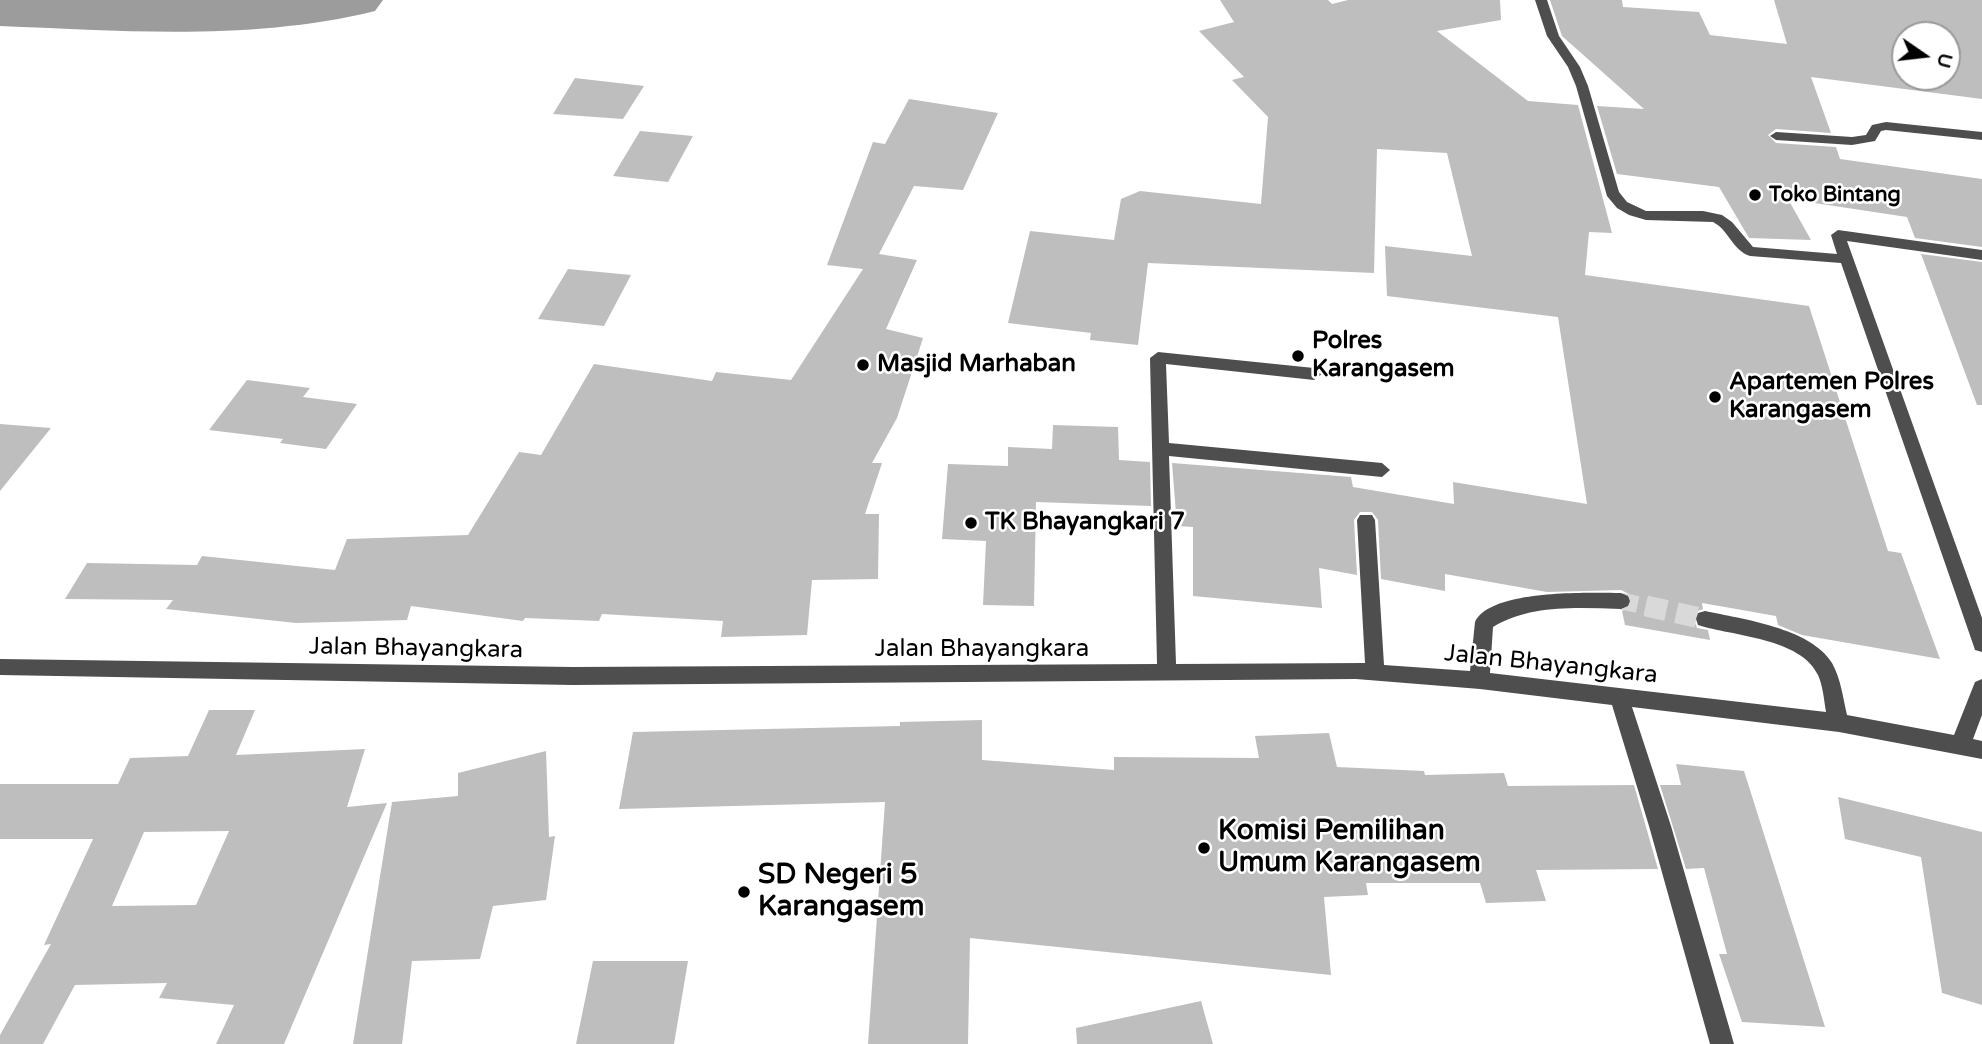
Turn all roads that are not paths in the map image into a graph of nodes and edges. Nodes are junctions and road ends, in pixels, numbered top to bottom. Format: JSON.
{"nodes":[{"id":1,"x":1541,"y":0,"type":"edge"},
{"id":2,"x":1776,"y":136,"type":"dead end"},
{"id":3,"x":1982,"y":136,"type":"edge"},
{"id":4,"x":1982,"y":255,"type":"edge"},
{"id":5,"x":1846,"y":258,"type":"junction"},
{"id":6,"x":1314,"y":374,"type":"dead end"},
{"id":7,"x":1162,"y":449,"type":"junction"},
{"id":8,"x":1382,"y":470,"type":"dead end"},
{"id":9,"x":1366,"y":520,"type":"dead end"},
{"id":10,"x":1621,"y":601,"type":"tunnel mouth"},
{"id":11,"x":1706,"y":620,"type":"tunnel mouth"},
{"id":12,"x":1982,"y":644,"type":"edge"},
{"id":13,"x":0,"y":667,"type":"edge"},
{"id":14,"x":1167,"y":673,"type":"junction"},
{"id":15,"x":1375,"y":673,"type":"junction"},
{"id":16,"x":1480,"y":680,"type":"junction"},
{"id":17,"x":1982,"y":688,"type":"edge"},
{"id":18,"x":1619,"y":696,"type":"junction"},
{"id":19,"x":1839,"y":723,"type":"junction"},
{"id":20,"x":1960,"y":747,"type":"junction"},
{"id":21,"x":1982,"y":750,"type":"edge"},
{"id":22,"x":1721,"y":1044,"type":"edge"}],
"edges":[{"from":1,"to":5,"type":"street"},
{"from":2,"to":3,"type":"street"},
{"from":4,"to":5,"type":"street"},
{"from":5,"to":12,"type":"street"},
{"from":6,"to":7,"type":"street"},
{"from":7,"to":8,"type":"street"},
{"from":7,"to":14,"type":"street"},
{"from":9,"to":15,"type":"street"},
{"from":10,"to":16,"type":"street"},
{"from":11,"to":19,"type":"street"},
{"from":13,"to":14,"type":"street","name":"Jalan Bhayangkara"},
{"from":14,"to":15,"type":"street","name":"Jalan Bhayangkara"},
{"from":15,"to":16,"type":"street","name":"Jalan Bhayangkara"},
{"from":16,"to":18,"type":"street","name":"Jalan Bhayangkara"},
{"from":17,"to":20,"type":"street"},
{"from":18,"to":19,"type":"street","name":"Jalan Bhayangkara"},
{"from":18,"to":22,"type":"street"},
{"from":19,"to":20,"type":"street","name":"Jalan Bhayangkara"},
{"from":20,"to":21,"type":"street","name":"Jalan Bhayangkara"}]}
